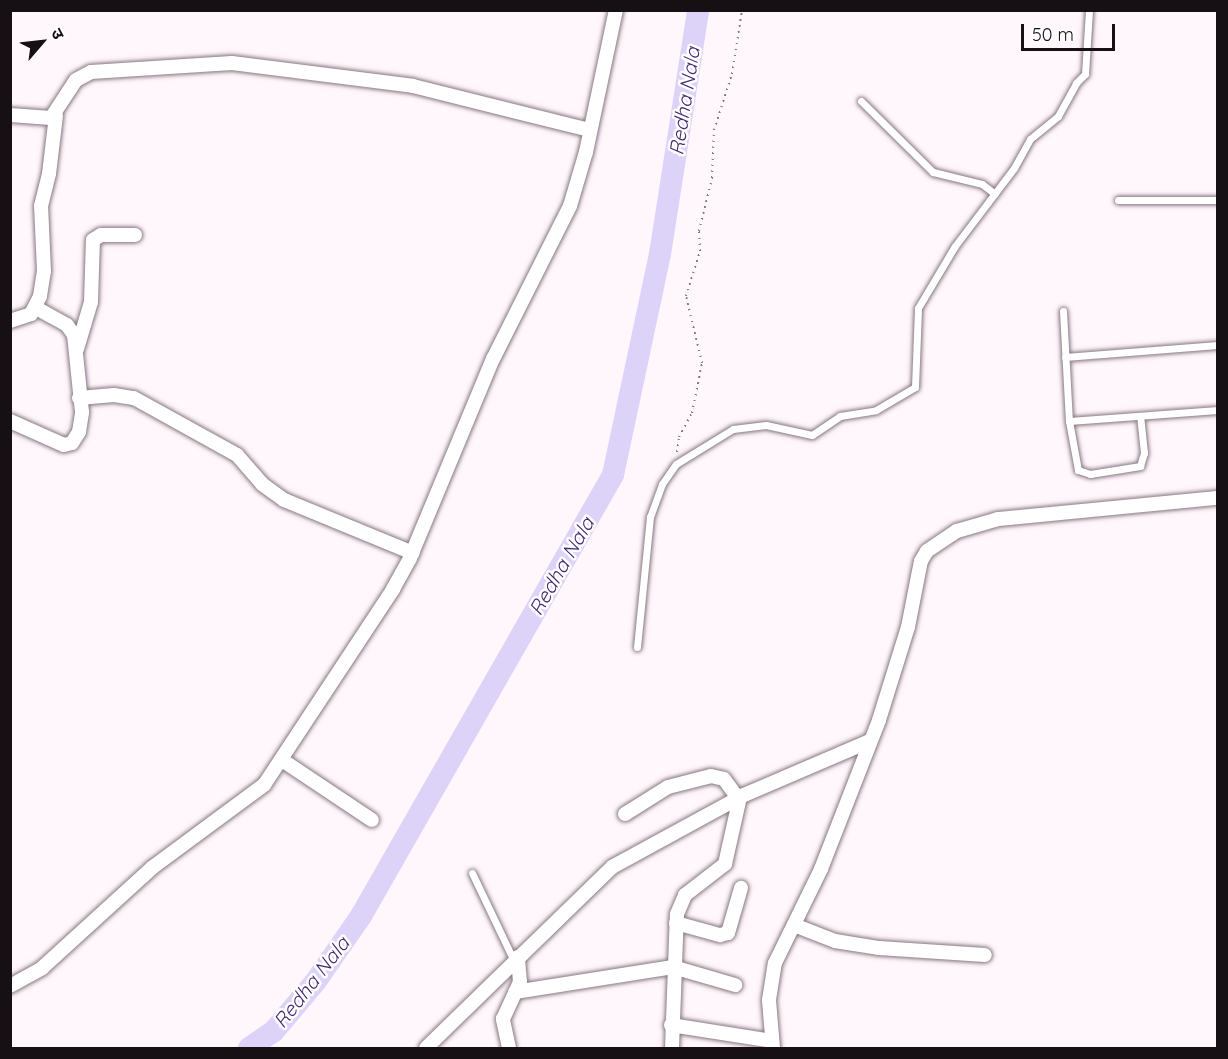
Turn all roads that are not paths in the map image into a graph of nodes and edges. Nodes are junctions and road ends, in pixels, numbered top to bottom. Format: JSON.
{"nodes":[{"id":1,"x":616,"y":10,"type":"edge"},
{"id":2,"x":1089,"y":10,"type":"edge"},
{"id":3,"x":861,"y":101,"type":"dead end"},
{"id":4,"x":10,"y":115,"type":"edge"},
{"id":5,"x":56,"y":116,"type":"junction"},
{"id":6,"x":590,"y":130,"type":"junction"},
{"id":7,"x":995,"y":194,"type":"junction"},
{"id":8,"x":1118,"y":200,"type":"dead end"},
{"id":9,"x":1218,"y":200,"type":"edge"},
{"id":10,"x":135,"y":235,"type":"dead end"},
{"id":11,"x":36,"y":308,"type":"junction"},
{"id":12,"x":1063,"y":311,"type":"dead end"},
{"id":13,"x":10,"y":321,"type":"edge"},
{"id":14,"x":1218,"y":345,"type":"edge"},
{"id":15,"x":77,"y":351,"type":"junction"},
{"id":16,"x":1065,"y":357,"type":"junction"},
{"id":17,"x":79,"y":398,"type":"junction"},
{"id":18,"x":1218,"y":410,"type":"edge"},
{"id":19,"x":1140,"y":416,"type":"junction"},
{"id":20,"x":10,"y":421,"type":"edge"},
{"id":21,"x":1069,"y":421,"type":"junction"},
{"id":22,"x":1218,"y":498,"type":"edge"},
{"id":23,"x":413,"y":553,"type":"junction"},
{"id":24,"x":637,"y":647,"type":"dead end"},
{"id":25,"x":870,"y":741,"type":"junction"},
{"id":26,"x":282,"y":760,"type":"junction"},
{"id":27,"x":739,"y":798,"type":"junction"},
{"id":28,"x":625,"y":814,"type":"dead end"},
{"id":29,"x":372,"y":820,"type":"dead end"},
{"id":30,"x":472,"y":873,"type":"dead end"},
{"id":31,"x":741,"y":888,"type":"dead end"},
{"id":32,"x":676,"y":922,"type":"junction"},
{"id":33,"x":794,"y":924,"type":"junction"},
{"id":34,"x":985,"y":955,"type":"dead end"},
{"id":35,"x":516,"y":959,"type":"junction"},
{"id":36,"x":673,"y":967,"type":"junction"},
{"id":37,"x":735,"y":984,"type":"dead end"},
{"id":38,"x":10,"y":986,"type":"edge"},
{"id":39,"x":515,"y":992,"type":"junction"},
{"id":40,"x":671,"y":1025,"type":"junction"},
{"id":41,"x":773,"y":1045,"type":"edge"},
{"id":42,"x":428,"y":1048,"type":"edge"},
{"id":43,"x":509,"y":1048,"type":"edge"},
{"id":44,"x":672,"y":1048,"type":"edge"}],
"edges":[{"from":1,"to":6,"type":"street"},
{"from":2,"to":7,"type":"lane"},
{"from":3,"to":7,"type":"lane"},
{"from":4,"to":5,"type":"street"},
{"from":5,"to":6,"type":"street"},
{"from":5,"to":11,"type":"street"},
{"from":6,"to":23,"type":"street"},
{"from":7,"to":24,"type":"lane"},
{"from":8,"to":9,"type":"lane"},
{"from":10,"to":15,"type":"street"},
{"from":11,"to":13,"type":"street"},
{"from":11,"to":15,"type":"street"},
{"from":12,"to":16,"type":"lane"},
{"from":14,"to":16,"type":"lane"},
{"from":15,"to":17,"type":"street"},
{"from":16,"to":21,"type":"lane"},
{"from":17,"to":20,"type":"street"},
{"from":17,"to":23,"type":"street"},
{"from":18,"to":19,"type":"lane"},
{"from":19,"to":21,"type":"lane"},
{"from":19,"to":21,"type":"lane"},
{"from":22,"to":25,"type":"street"},
{"from":23,"to":26,"type":"street"},
{"from":25,"to":27,"type":"street"},
{"from":25,"to":33,"type":"street"},
{"from":26,"to":29,"type":"street"},
{"from":26,"to":38,"type":"street"},
{"from":27,"to":28,"type":"street"},
{"from":27,"to":32,"type":"street"},
{"from":27,"to":35,"type":"street"},
{"from":30,"to":35,"type":"lane"},
{"from":31,"to":32,"type":"street"},
{"from":32,"to":36,"type":"street"},
{"from":33,"to":34,"type":"street"},
{"from":33,"to":41,"type":"street"},
{"from":35,"to":39,"type":"street"},
{"from":35,"to":42,"type":"street"},
{"from":36,"to":37,"type":"street"},
{"from":36,"to":39,"type":"street"},
{"from":36,"to":40,"type":"street"},
{"from":39,"to":43,"type":"street"},
{"from":40,"to":41,"type":"street"},
{"from":40,"to":44,"type":"street"}]}
